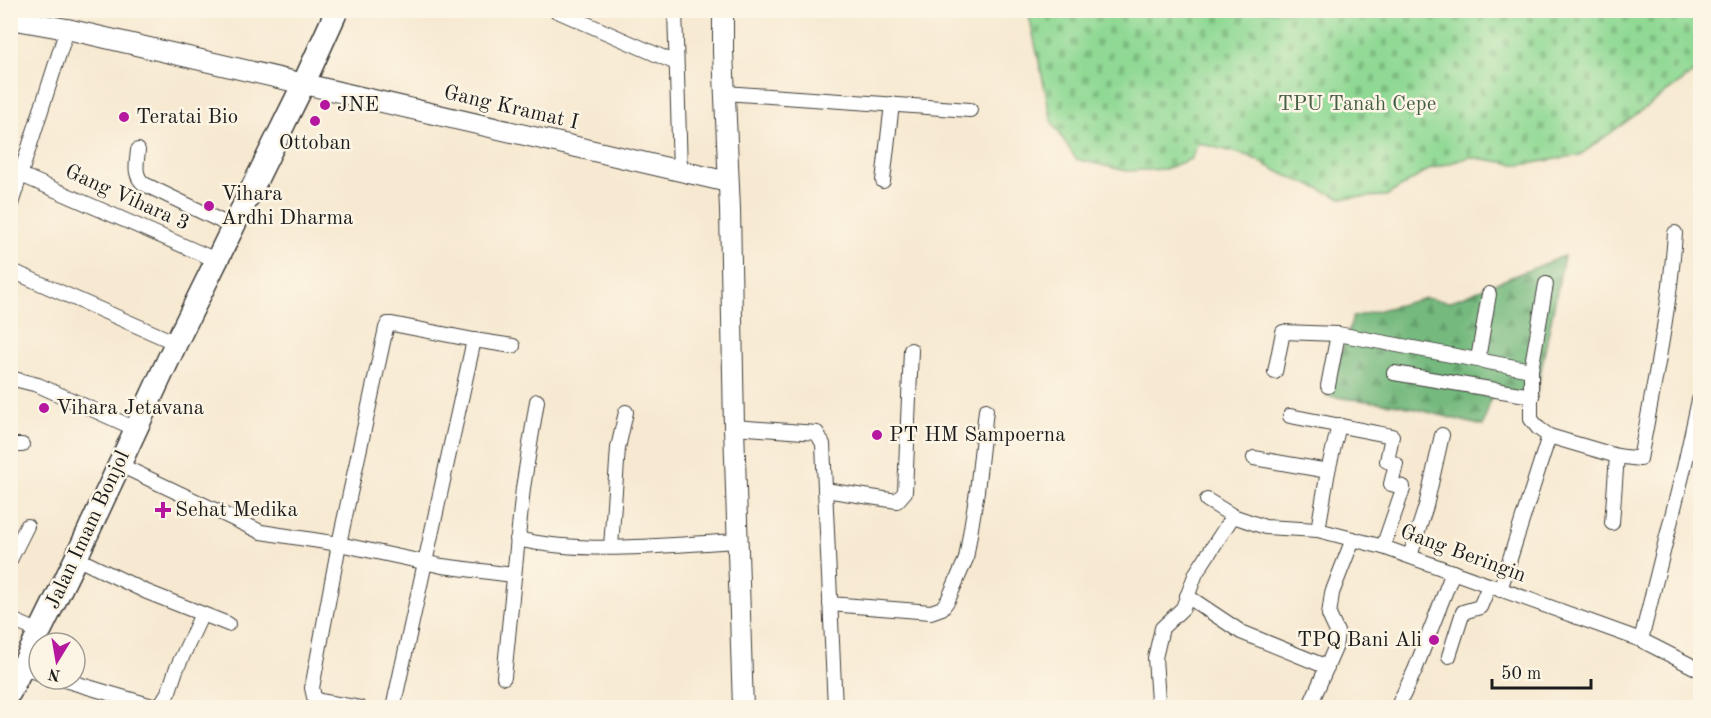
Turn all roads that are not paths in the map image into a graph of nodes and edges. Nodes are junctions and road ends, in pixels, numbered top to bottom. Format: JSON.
{"nodes":[{"id":1,"x":338,"y":10,"type":"edge"},
{"id":2,"x":555,"y":10,"type":"edge"},
{"id":3,"x":675,"y":10,"type":"edge"},
{"id":4,"x":723,"y":10,"type":"edge"},
{"id":5,"x":10,"y":19,"type":"edge"},
{"id":6,"x":67,"y":29,"type":"junction"},
{"id":7,"x":676,"y":63,"type":"junction"},
{"id":8,"x":303,"y":85,"type":"junction"},
{"id":9,"x":724,"y":93,"type":"junction"},
{"id":10,"x":891,"y":104,"type":"junction"},
{"id":11,"x":970,"y":110,"type":"dead end"},
{"id":12,"x":138,"y":150,"type":"dead end"},
{"id":13,"x":680,"y":170,"type":"junction"},
{"id":14,"x":21,"y":175,"type":"junction"},
{"id":15,"x":883,"y":181,"type":"dead end"},
{"id":16,"x":728,"y":182,"type":"junction"},
{"id":17,"x":10,"y":207,"type":"edge"},
{"id":18,"x":233,"y":227,"type":"junction"},
{"id":19,"x":1675,"y":233,"type":"dead end"},
{"id":20,"x":216,"y":260,"type":"junction"},
{"id":21,"x":10,"y":270,"type":"edge"},
{"id":22,"x":1546,"y":284,"type":"dead end"},
{"id":23,"x":1489,"y":294,"type":"dead end"},
{"id":24,"x":1338,"y":334,"type":"junction"},
{"id":25,"x":474,"y":340,"type":"junction"},
{"id":26,"x":176,"y":343,"type":"junction"},
{"id":27,"x":513,"y":346,"type":"dead end"},
{"id":28,"x":910,"y":350,"type":"dead end"},
{"id":29,"x":1478,"y":359,"type":"junction"},
{"id":30,"x":1531,"y":370,"type":"junction"},
{"id":31,"x":1275,"y":372,"type":"dead end"},
{"id":32,"x":1394,"y":373,"type":"dead end"},
{"id":33,"x":10,"y":378,"type":"edge"},
{"id":34,"x":1329,"y":386,"type":"dead end"},
{"id":35,"x":1532,"y":396,"type":"junction"},
{"id":36,"x":1701,"y":399,"type":"edge"},
{"id":37,"x":537,"y":401,"type":"dead end"},
{"id":38,"x":986,"y":410,"type":"dead end"},
{"id":39,"x":626,"y":412,"type":"dead end"},
{"id":40,"x":1290,"y":416,"type":"dead end"},
{"id":41,"x":1339,"y":425,"type":"junction"},
{"id":42,"x":734,"y":427,"type":"junction"},
{"id":43,"x":136,"y":429,"type":"junction"},
{"id":44,"x":1442,"y":435,"type":"dead end"},
{"id":45,"x":1549,"y":436,"type":"junction"},
{"id":46,"x":1617,"y":456,"type":"junction"},
{"id":47,"x":1254,"y":458,"type":"dead end"},
{"id":48,"x":120,"y":465,"type":"junction"},
{"id":49,"x":1328,"y":471,"type":"junction"},
{"id":50,"x":825,"y":490,"type":"junction"},
{"id":51,"x":1207,"y":500,"type":"dead end"},
{"id":52,"x":1233,"y":516,"type":"junction"},
{"id":53,"x":1612,"y":523,"type":"dead end"},
{"id":54,"x":27,"y":526,"type":"dead end"},
{"id":55,"x":1318,"y":530,"type":"junction"},
{"id":56,"x":517,"y":539,"type":"junction"},
{"id":57,"x":1353,"y":539,"type":"junction"},
{"id":58,"x":737,"y":541,"type":"junction"},
{"id":59,"x":339,"y":544,"type":"junction"},
{"id":60,"x":611,"y":547,"type":"junction"},
{"id":61,"x":1383,"y":547,"type":"junction"},
{"id":62,"x":1410,"y":556,"type":"junction"},
{"id":63,"x":76,"y":558,"type":"junction"},
{"id":64,"x":10,"y":560,"type":"edge"},
{"id":65,"x":426,"y":562,"type":"junction"},
{"id":66,"x":1453,"y":572,"type":"junction"},
{"id":67,"x":513,"y":575,"type":"junction"},
{"id":68,"x":1495,"y":588,"type":"junction"},
{"id":69,"x":1187,"y":596,"type":"junction"},
{"id":70,"x":830,"y":604,"type":"junction"},
{"id":71,"x":202,"y":614,"type":"junction"},
{"id":72,"x":10,"y":619,"type":"edge"},
{"id":73,"x":228,"y":624,"type":"dead end"},
{"id":74,"x":38,"y":631,"type":"edge"},
{"id":75,"x":40,"y":631,"type":"edge"},
{"id":76,"x":1641,"y":640,"type":"junction"},
{"id":77,"x":1449,"y":656,"type":"dead end"},
{"id":78,"x":1327,"y":667,"type":"junction"},
{"id":79,"x":1701,"y":670,"type":"edge"},
{"id":80,"x":27,"y":673,"type":"edge"},
{"id":81,"x":504,"y":677,"type":"dead end"},
{"id":82,"x":87,"y":686,"type":"edge"},
{"id":83,"x":10,"y":692,"type":"edge"},
{"id":84,"x":159,"y":707,"type":"edge"},
{"id":85,"x":360,"y":708,"type":"edge"},
{"id":86,"x":393,"y":708,"type":"edge"},
{"id":87,"x":744,"y":708,"type":"edge"},
{"id":88,"x":835,"y":708,"type":"edge"},
{"id":89,"x":1156,"y":708,"type":"edge"},
{"id":90,"x":1309,"y":708,"type":"edge"},
{"id":91,"x":1397,"y":708,"type":"edge"}],
"edges":[{"from":1,"to":8,"type":"main road","name":"Jalan Imam Bonjol"},
{"from":2,"to":7,"type":"street"},
{"from":3,"to":7,"type":"street"},
{"from":4,"to":9,"type":"street"},
{"from":5,"to":6,"type":"street","name":"Gang Kramat I"},
{"from":6,"to":8,"type":"street","name":"Gang Kramat I"},
{"from":6,"to":14,"type":"street"},
{"from":7,"to":13,"type":"street"},
{"from":8,"to":13,"type":"street","name":"Gang Kramat I"},
{"from":8,"to":18,"type":"main road","name":"Jalan Imam Bonjol"},
{"from":9,"to":10,"type":"street"},
{"from":9,"to":16,"type":"street"},
{"from":10,"to":11,"type":"street"},
{"from":10,"to":15,"type":"street"},
{"from":12,"to":18,"type":"street"},
{"from":13,"to":16,"type":"street","name":"Gang Kramat I"},
{"from":14,"to":17,"type":"street"},
{"from":14,"to":20,"type":"street","name":"Gang Vihara 3"},
{"from":16,"to":42,"type":"street"},
{"from":18,"to":20,"type":"main road","name":"Jalan Imam Bonjol"},
{"from":19,"to":46,"type":"street"},
{"from":20,"to":26,"type":"main road","name":"Jalan Imam Bonjol"},
{"from":21,"to":26,"type":"street"},
{"from":22,"to":30,"type":"street"},
{"from":23,"to":29,"type":"street"},
{"from":24,"to":29,"type":"street"},
{"from":24,"to":31,"type":"street"},
{"from":24,"to":34,"type":"street"},
{"from":25,"to":27,"type":"street"},
{"from":25,"to":59,"type":"street"},
{"from":25,"to":65,"type":"street"},
{"from":26,"to":43,"type":"main road","name":"Jalan Imam Bonjol"},
{"from":28,"to":50,"type":"street"},
{"from":29,"to":30,"type":"street"},
{"from":30,"to":35,"type":"street"},
{"from":32,"to":35,"type":"street"},
{"from":33,"to":43,"type":"street"},
{"from":35,"to":45,"type":"street"},
{"from":36,"to":76,"type":"street"},
{"from":37,"to":56,"type":"street"},
{"from":38,"to":70,"type":"street"},
{"from":39,"to":60,"type":"street"},
{"from":40,"to":41,"type":"street"},
{"from":41,"to":49,"type":"street"},
{"from":41,"to":61,"type":"street"},
{"from":42,"to":50,"type":"street"},
{"from":42,"to":58,"type":"street"},
{"from":43,"to":48,"type":"main road","name":"Jalan Imam Bonjol"},
{"from":44,"to":62,"type":"street"},
{"from":45,"to":46,"type":"street"},
{"from":45,"to":68,"type":"street"},
{"from":46,"to":53,"type":"street"},
{"from":47,"to":49,"type":"street"},
{"from":48,"to":59,"type":"street"},
{"from":48,"to":63,"type":"main road","name":"Jalan Imam Bonjol"},
{"from":49,"to":55,"type":"street"},
{"from":50,"to":70,"type":"street"},
{"from":51,"to":52,"type":"street","name":"Gang Beringin"},
{"from":52,"to":55,"type":"street","name":"Gang Beringin"},
{"from":52,"to":69,"type":"street"},
{"from":54,"to":64,"type":"street"},
{"from":55,"to":57,"type":"street","name":"Gang Beringin"},
{"from":56,"to":60,"type":"street"},
{"from":56,"to":67,"type":"street"},
{"from":57,"to":61,"type":"street","name":"Gang Beringin"},
{"from":57,"to":78,"type":"street"},
{"from":58,"to":60,"type":"street"},
{"from":58,"to":87,"type":"street"},
{"from":59,"to":65,"type":"street"},
{"from":59,"to":85,"type":"street"},
{"from":61,"to":62,"type":"street","name":"Gang Beringin"},
{"from":62,"to":66,"type":"street","name":"Gang Beringin"},
{"from":63,"to":71,"type":"street"},
{"from":63,"to":75,"type":"main road","name":"Jalan Imam Bonjol"},
{"from":65,"to":67,"type":"street"},
{"from":65,"to":86,"type":"street"},
{"from":66,"to":68,"type":"street","name":"Gang Beringin"},
{"from":66,"to":91,"type":"street"},
{"from":67,"to":81,"type":"street"},
{"from":68,"to":76,"type":"street","name":"Gang Beringin"},
{"from":68,"to":77,"type":"street"},
{"from":69,"to":78,"type":"street"},
{"from":69,"to":89,"type":"street"},
{"from":70,"to":88,"type":"street"},
{"from":71,"to":73,"type":"street"},
{"from":71,"to":84,"type":"street"},
{"from":72,"to":74,"type":"street"},
{"from":76,"to":79,"type":"street","name":"Gang Beringin"},
{"from":78,"to":90,"type":"street"},
{"from":80,"to":83,"type":"main road","name":"Jalan Imam Bonjol"},
{"from":82,"to":84,"type":"street"}]}
